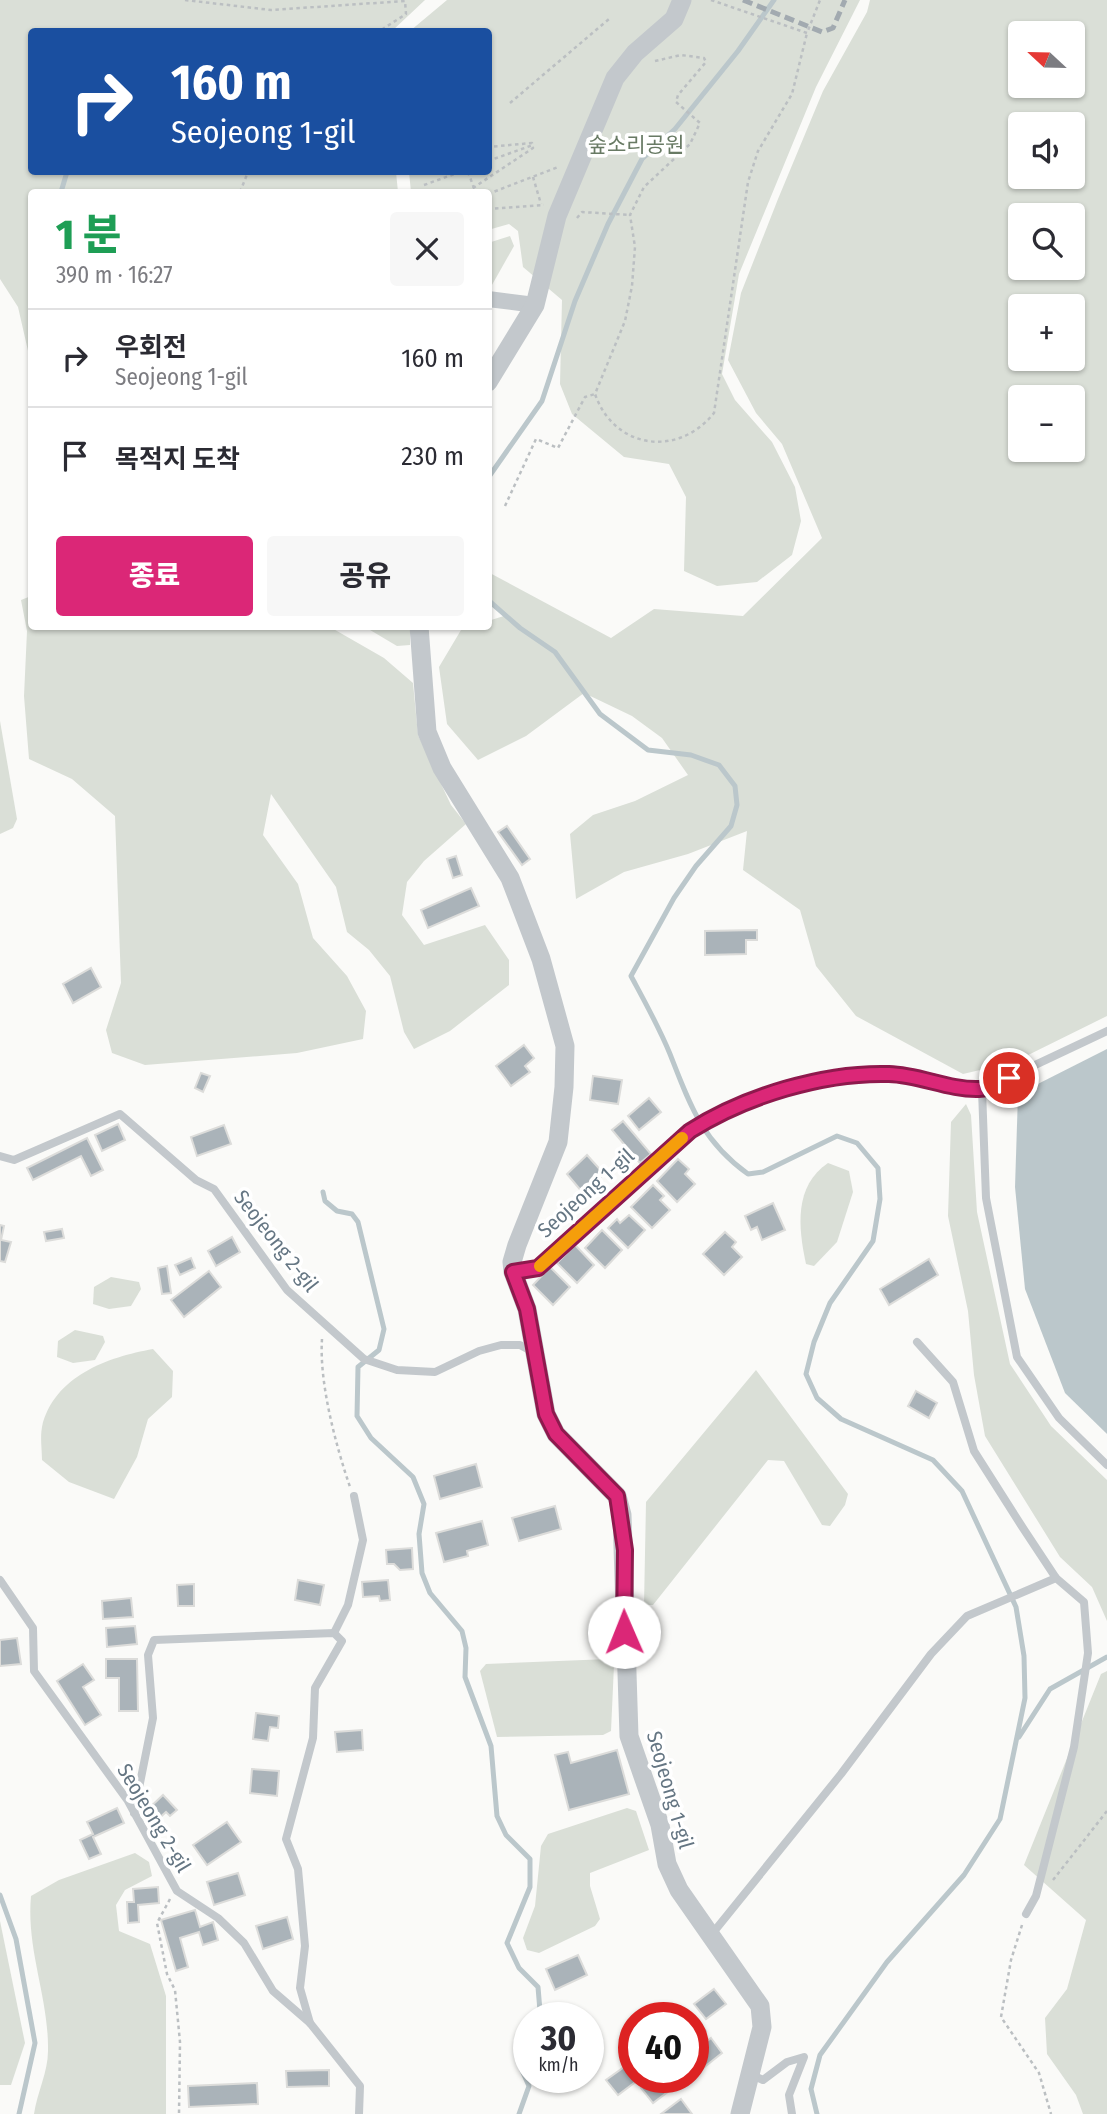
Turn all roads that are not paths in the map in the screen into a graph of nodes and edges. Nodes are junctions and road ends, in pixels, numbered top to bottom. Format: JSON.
{"nodes":[{"id":1,"x":682,"y":0,"type":"edge"},
{"id":2,"x":492,"y":300,"type":"edge"},
{"id":3,"x":535,"y":305,"type":"junction"},
{"id":4,"x":492,"y":375,"type":"edge"},
{"id":5,"x":419,"y":630,"type":"edge"},
{"id":6,"x":1107,"y":1031,"type":"edge"},
{"id":7,"x":982,"y":1090,"type":"junction"},
{"id":8,"x":0,"y":1156,"type":"edge"},
{"id":9,"x":513,"y":1272,"type":"junction"},
{"id":10,"x":917,"y":1342,"type":"dead end"},
{"id":11,"x":535,"y":1353,"type":"junction"},
{"id":12,"x":1107,"y":1465,"type":"edge"},
{"id":13,"x":354,"y":1496,"type":"road end"},
{"id":14,"x":1056,"y":1578,"type":"junction"},
{"id":15,"x":0,"y":1580,"type":"edge"},
{"id":16,"x":334,"y":1633,"type":"junction"},
{"id":17,"x":134,"y":1812,"type":"junction"},
{"id":18,"x":1026,"y":1914,"type":"road end"},
{"id":19,"x":710,"y":1937,"type":"junction"},
{"id":20,"x":310,"y":2023,"type":"junction"},
{"id":21,"x":750,"y":2074,"type":"junction"},
{"id":22,"x":359,"y":2114,"type":"edge"},
{"id":23,"x":740,"y":2114,"type":"edge"},
{"id":24,"x":792,"y":2114,"type":"edge"}],
"edges":[{"from":1,"to":3,"type":"street"},
{"from":2,"to":3,"type":"street"},
{"from":3,"to":4,"type":"street"},
{"from":5,"to":9,"type":"street"},
{"from":6,"to":7,"type":"lane"},
{"from":7,"to":9,"type":"lane","name":"Seojeong 1-gil"},
{"from":7,"to":12,"type":"lane"},
{"from":8,"to":11,"type":"lane","name":"Seojeong 2-gil"},
{"from":9,"to":11,"type":"street","name":"Seojeong 1-gil"},
{"from":10,"to":14,"type":"lane"},
{"from":11,"to":19,"type":"street","name":"Seojeong 1-gil"},
{"from":13,"to":16,"type":"lane"},
{"from":14,"to":18,"type":"lane"},
{"from":14,"to":19,"type":"lane"},
{"from":15,"to":17,"type":"lane","name":"Seojeong 2-gil"},
{"from":16,"to":17,"type":"lane"},
{"from":16,"to":20,"type":"lane"},
{"from":17,"to":20,"type":"lane","name":"Seojeong 2-gil"},
{"from":19,"to":21,"type":"street","name":"Seojeong 1-gil"},
{"from":20,"to":22,"type":"lane","name":"Seojeong 2-gil"},
{"from":21,"to":23,"type":"street","name":"Seojeong 1-gil"},
{"from":21,"to":24,"type":"lane"}]}
